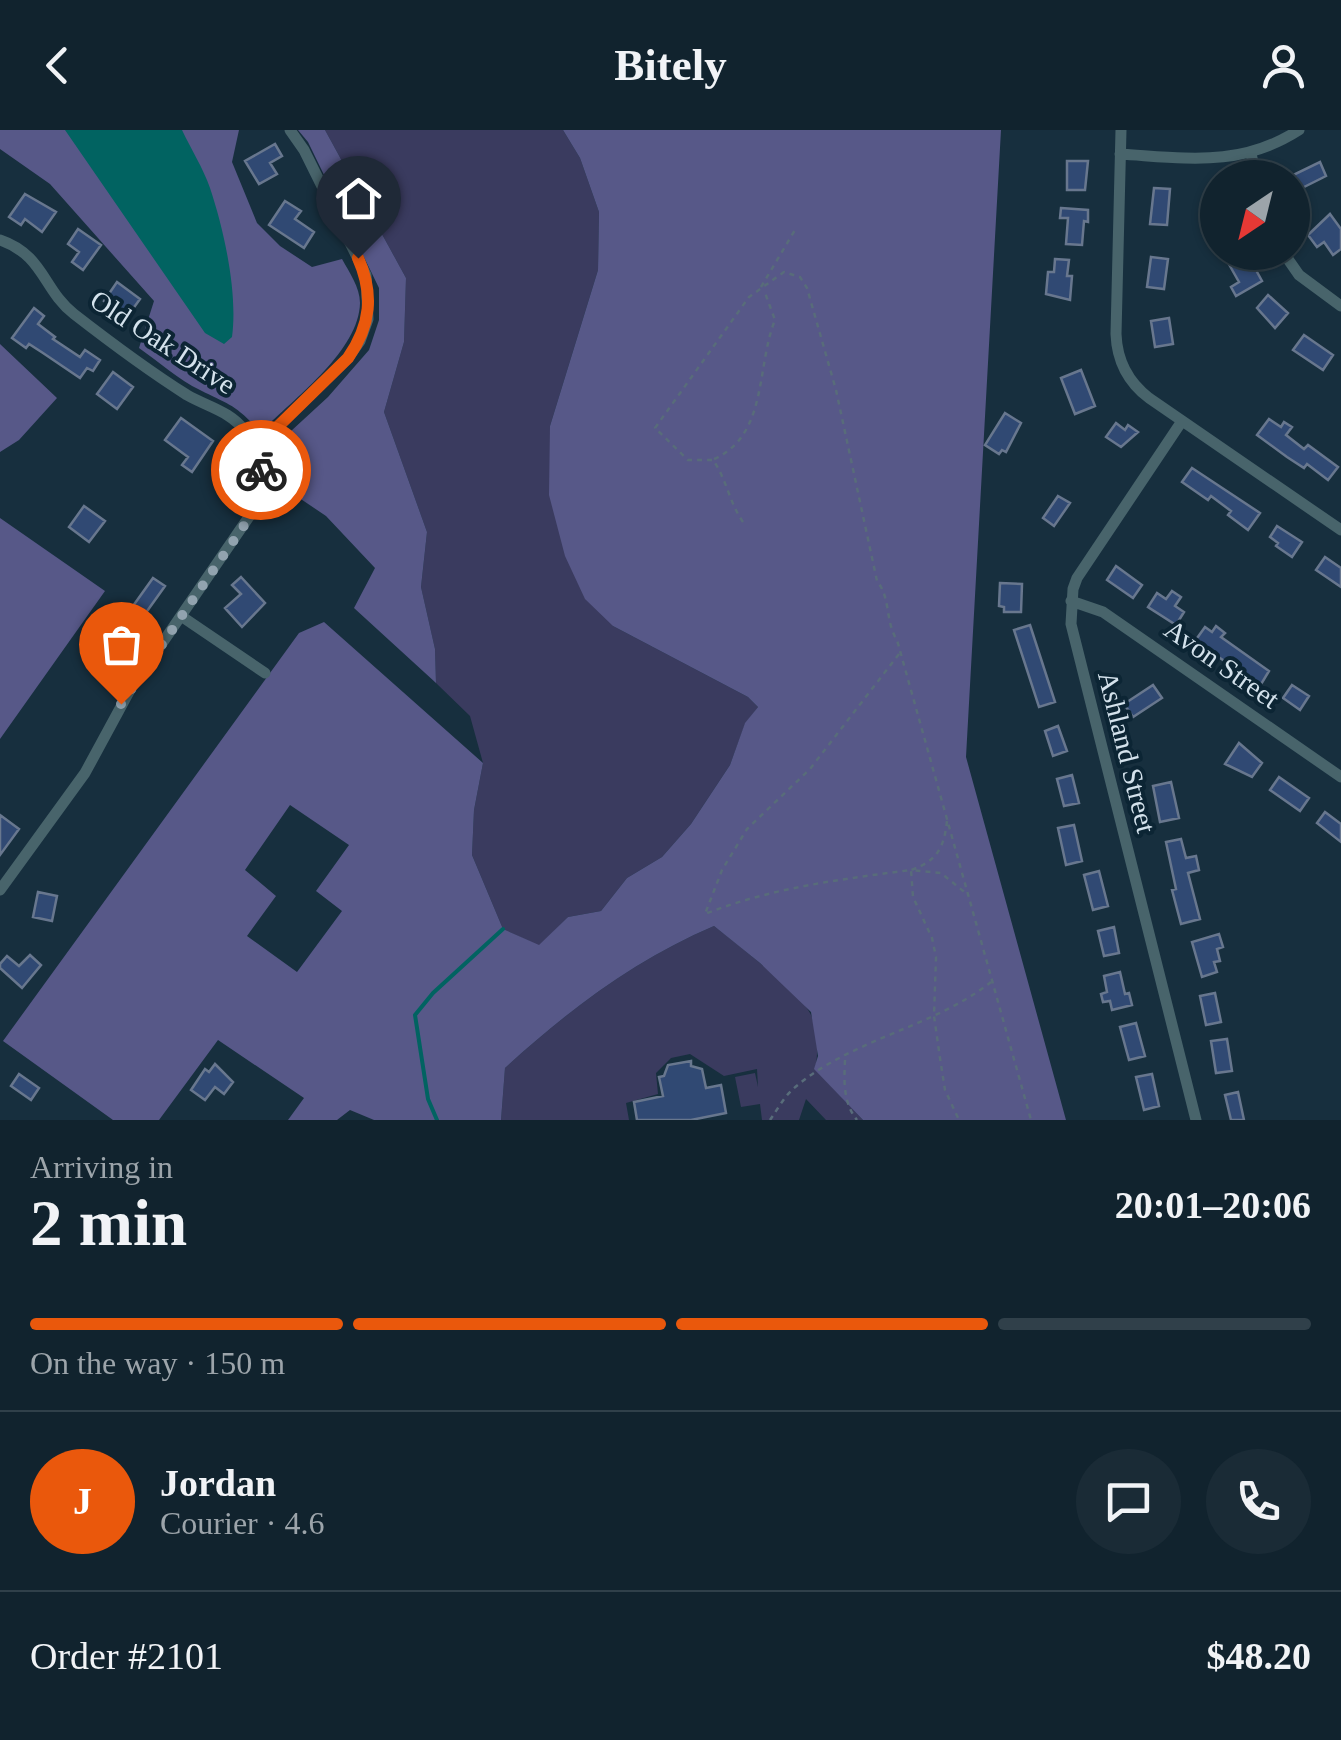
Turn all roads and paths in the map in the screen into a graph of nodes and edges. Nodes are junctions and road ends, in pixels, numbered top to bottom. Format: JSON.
{"nodes":[{"id":1,"x":290,"y":130,"type":"edge"},
{"id":2,"x":1121,"y":130,"type":"edge"},
{"id":3,"x":1299,"y":130,"type":"edge"},
{"id":4,"x":1120,"y":154,"type":"junction"},
{"id":5,"x":1252,"y":154,"type":"junction"},
{"id":6,"x":1254,"y":160,"type":"edge"},
{"id":7,"x":795,"y":230,"type":"dead end"},
{"id":8,"x":0,"y":240,"type":"edge"},
{"id":9,"x":1297,"y":270,"type":"edge"},
{"id":10,"x":762,"y":288,"type":"junction"},
{"id":11,"x":1341,"y":306,"type":"edge"},
{"id":12,"x":1182,"y":421,"type":"junction"},
{"id":13,"x":256,"y":448,"type":"junction"},
{"id":14,"x":712,"y":460,"type":"junction"},
{"id":15,"x":743,"y":522,"type":"dead end"},
{"id":16,"x":1341,"y":530,"type":"edge"},
{"id":17,"x":1071,"y":600,"type":"junction"},
{"id":18,"x":181,"y":616,"type":"junction"},
{"id":19,"x":900,"y":652,"type":"junction"},
{"id":20,"x":266,"y":673,"type":"dead end"},
{"id":21,"x":1341,"y":776,"type":"edge"},
{"id":22,"x":947,"y":820,"type":"junction"},
{"id":23,"x":911,"y":870,"type":"junction"},
{"id":24,"x":0,"y":890,"type":"edge"},
{"id":25,"x":969,"y":896,"type":"junction"},
{"id":26,"x":992,"y":981,"type":"junction"},
{"id":27,"x":934,"y":1016,"type":"junction"},
{"id":28,"x":846,"y":1057,"type":"junction"},
{"id":29,"x":770,"y":1120,"type":"edge"},
{"id":30,"x":857,"y":1120,"type":"edge"},
{"id":31,"x":958,"y":1120,"type":"edge"},
{"id":32,"x":1032,"y":1120,"type":"edge"},
{"id":33,"x":1196,"y":1120,"type":"edge"}],
"edges":[{"from":1,"to":13,"type":"street"},
{"from":2,"to":4,"type":"street"},
{"from":3,"to":5,"type":"street"},
{"from":4,"to":5,"type":"street"},
{"from":4,"to":12,"type":"street"},
{"from":5,"to":6,"type":"street"},
{"from":7,"to":10,"type":"path"},
{"from":8,"to":13,"type":"street","name":"Old Oak Drive"},
{"from":9,"to":11,"type":"street"},
{"from":10,"to":14,"type":"path"},
{"from":10,"to":14,"type":"path"},
{"from":10,"to":19,"type":"path"},
{"from":12,"to":16,"type":"street"},
{"from":12,"to":17,"type":"street","name":"Ashland Street"},
{"from":13,"to":18,"type":"street"},
{"from":14,"to":15,"type":"path"},
{"from":17,"to":21,"type":"street","name":"Avon Street"},
{"from":17,"to":33,"type":"street","name":"Ashland Street"},
{"from":18,"to":20,"type":"street"},
{"from":18,"to":24,"type":"street"},
{"from":19,"to":22,"type":"path"},
{"from":19,"to":23,"type":"path"},
{"from":22,"to":23,"type":"path"},
{"from":22,"to":25,"type":"path"},
{"from":23,"to":25,"type":"path"},
{"from":23,"to":27,"type":"path"},
{"from":25,"to":26,"type":"path"},
{"from":26,"to":27,"type":"path"},
{"from":26,"to":32,"type":"path"},
{"from":27,"to":28,"type":"path"},
{"from":27,"to":31,"type":"path"},
{"from":28,"to":29,"type":"path"},
{"from":28,"to":30,"type":"path"}]}
